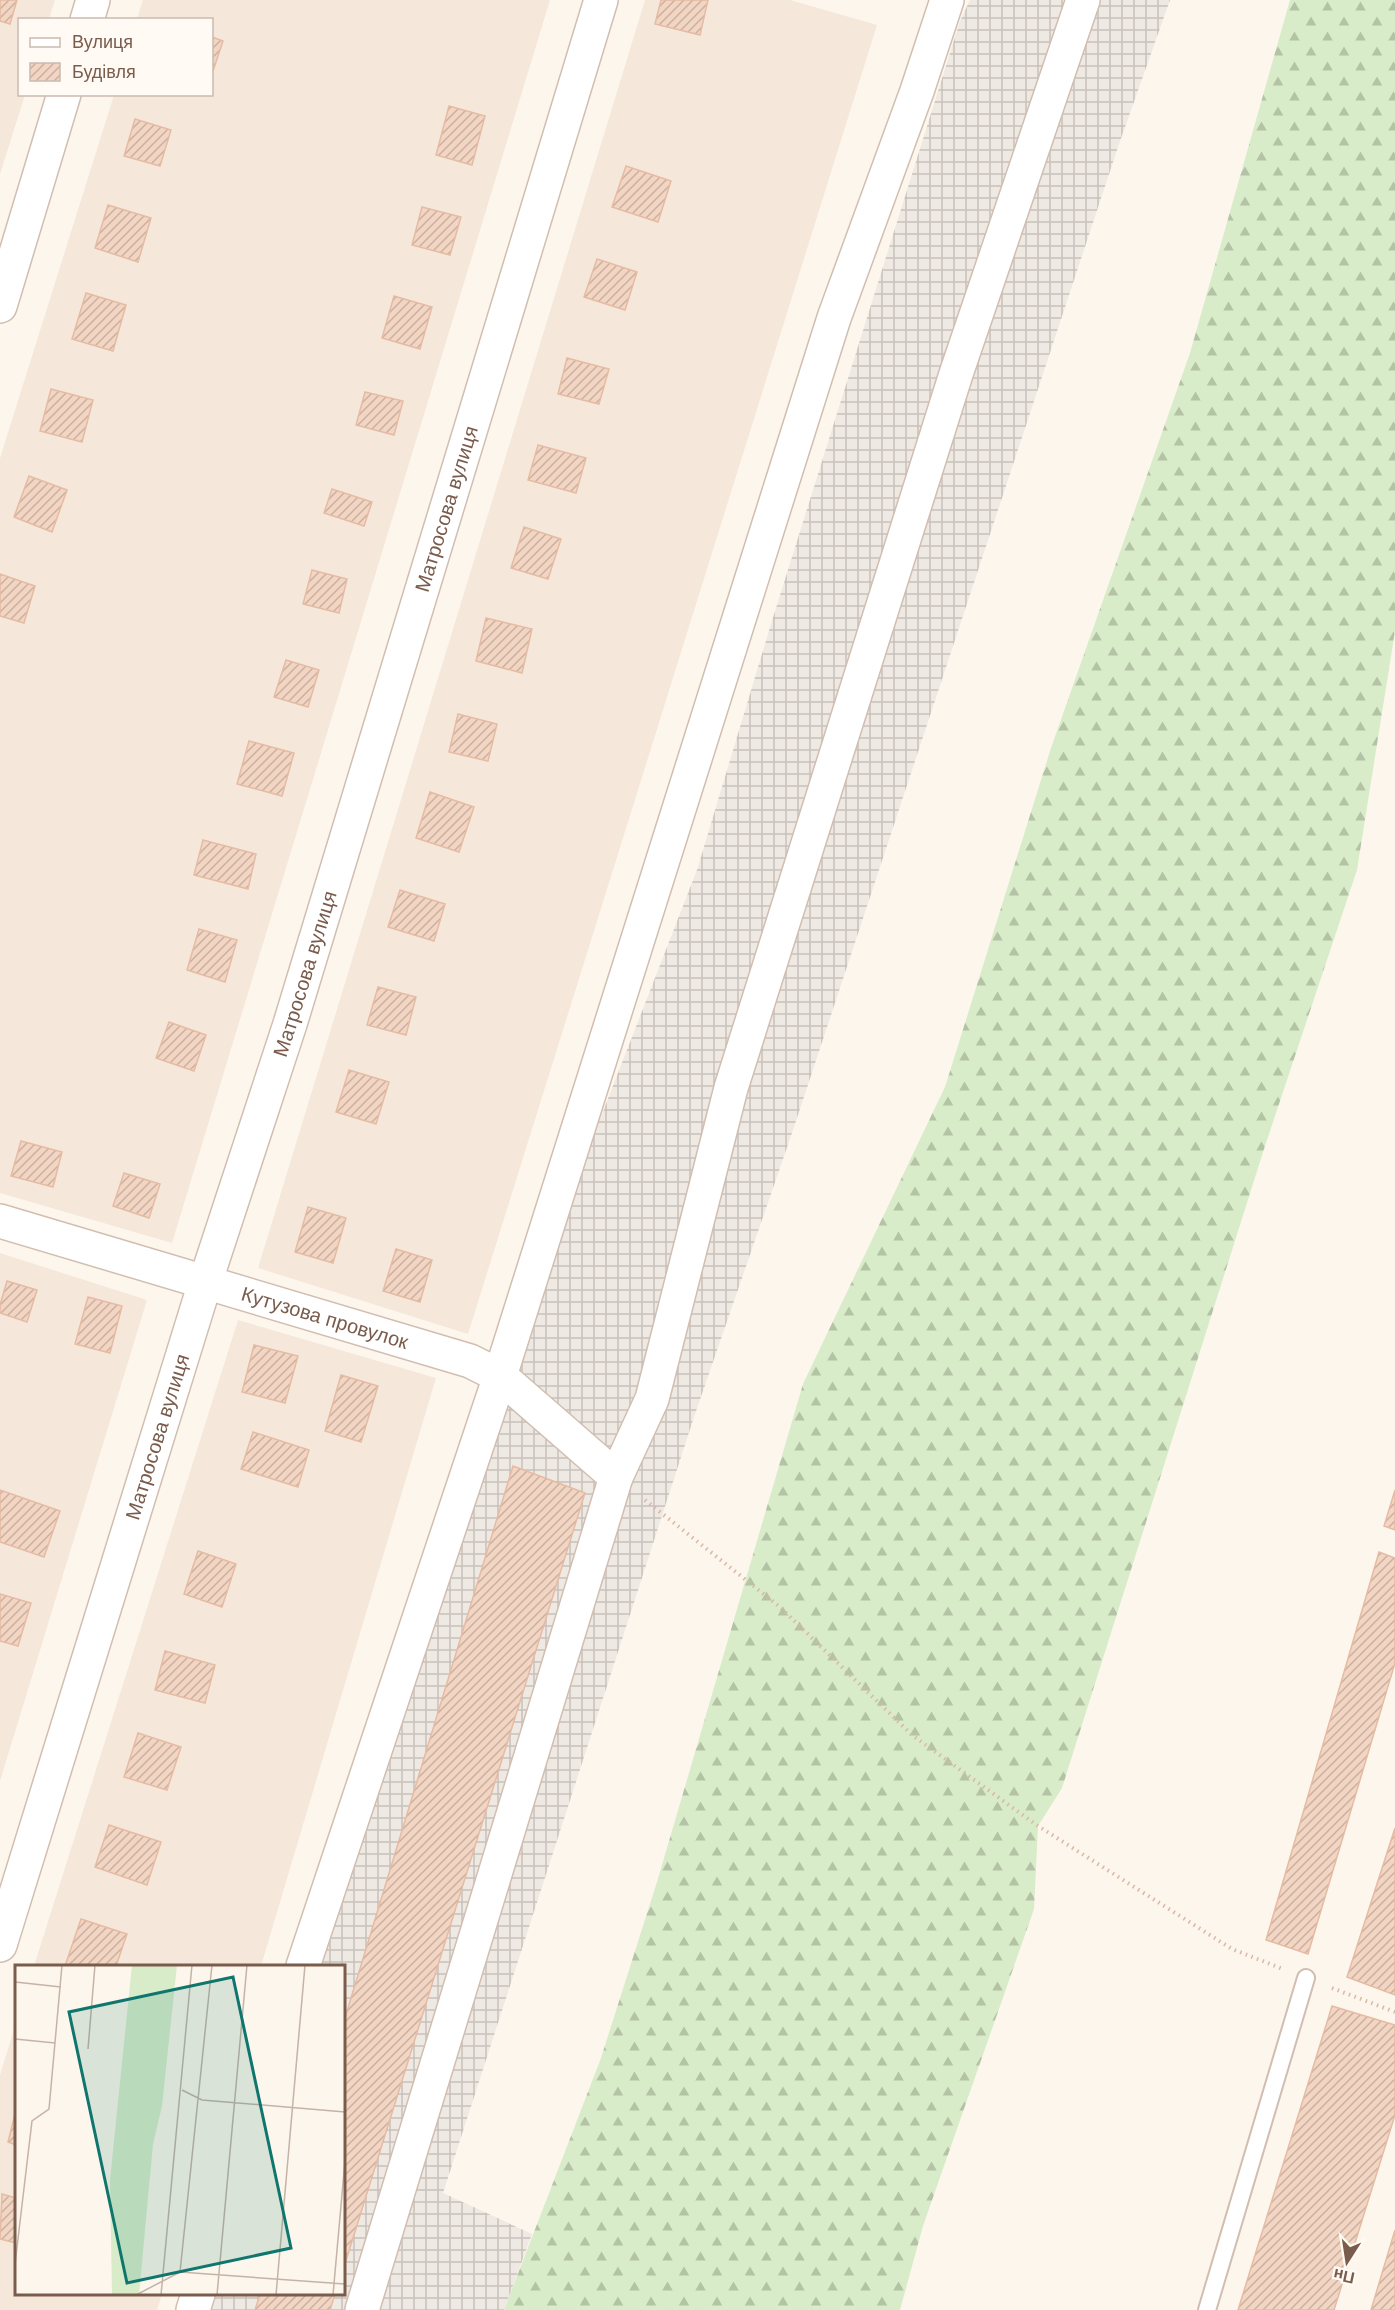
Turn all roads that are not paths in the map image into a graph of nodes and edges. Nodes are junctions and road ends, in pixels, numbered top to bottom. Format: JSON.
{"nodes":[{"id":1,"x":93,"y":0,"type":"edge"},
{"id":2,"x":601,"y":0,"type":"edge"},
{"id":3,"x":947,"y":0,"type":"edge"},
{"id":4,"x":1083,"y":0,"type":"edge"},
{"id":5,"x":88,"y":18,"type":"edge"},
{"id":6,"x":63,"y":96,"type":"edge"},
{"id":7,"x":0,"y":306,"type":"edge"},
{"id":8,"x":0,"y":1221,"type":"edge"},
{"id":9,"x":205,"y":1283,"type":"junction"},
{"id":10,"x":500,"y":1376,"type":"junction"},
{"id":11,"x":616,"y":1477,"type":"junction"},
{"id":12,"x":0,"y":1945,"type":"edge"},
{"id":13,"x":303,"y":1965,"type":"edge"},
{"id":14,"x":1306,"y":1978,"type":"road end"},
{"id":15,"x":198,"y":2295,"type":"edge"},
{"id":16,"x":193,"y":2310,"type":"edge"},
{"id":17,"x":362,"y":2310,"type":"edge"},
{"id":18,"x":1207,"y":2310,"type":"edge"}],
"edges":[{"from":1,"to":5,"type":"street"},
{"from":2,"to":9,"type":"street","name":"Матросова вулиця"},
{"from":3,"to":10,"type":"street"},
{"from":4,"to":11,"type":"street"},
{"from":6,"to":7,"type":"street"},
{"from":8,"to":9,"type":"street","name":"Кутузова провулок"},
{"from":9,"to":10,"type":"street","name":"Кутузова провулок"},
{"from":9,"to":12,"type":"street","name":"Матросова вулиця"},
{"from":10,"to":11,"type":"street","name":"Кутузова провулок"},
{"from":10,"to":13,"type":"street"},
{"from":11,"to":17,"type":"street"},
{"from":14,"to":18,"type":"lane"},
{"from":15,"to":16,"type":"street"}]}
